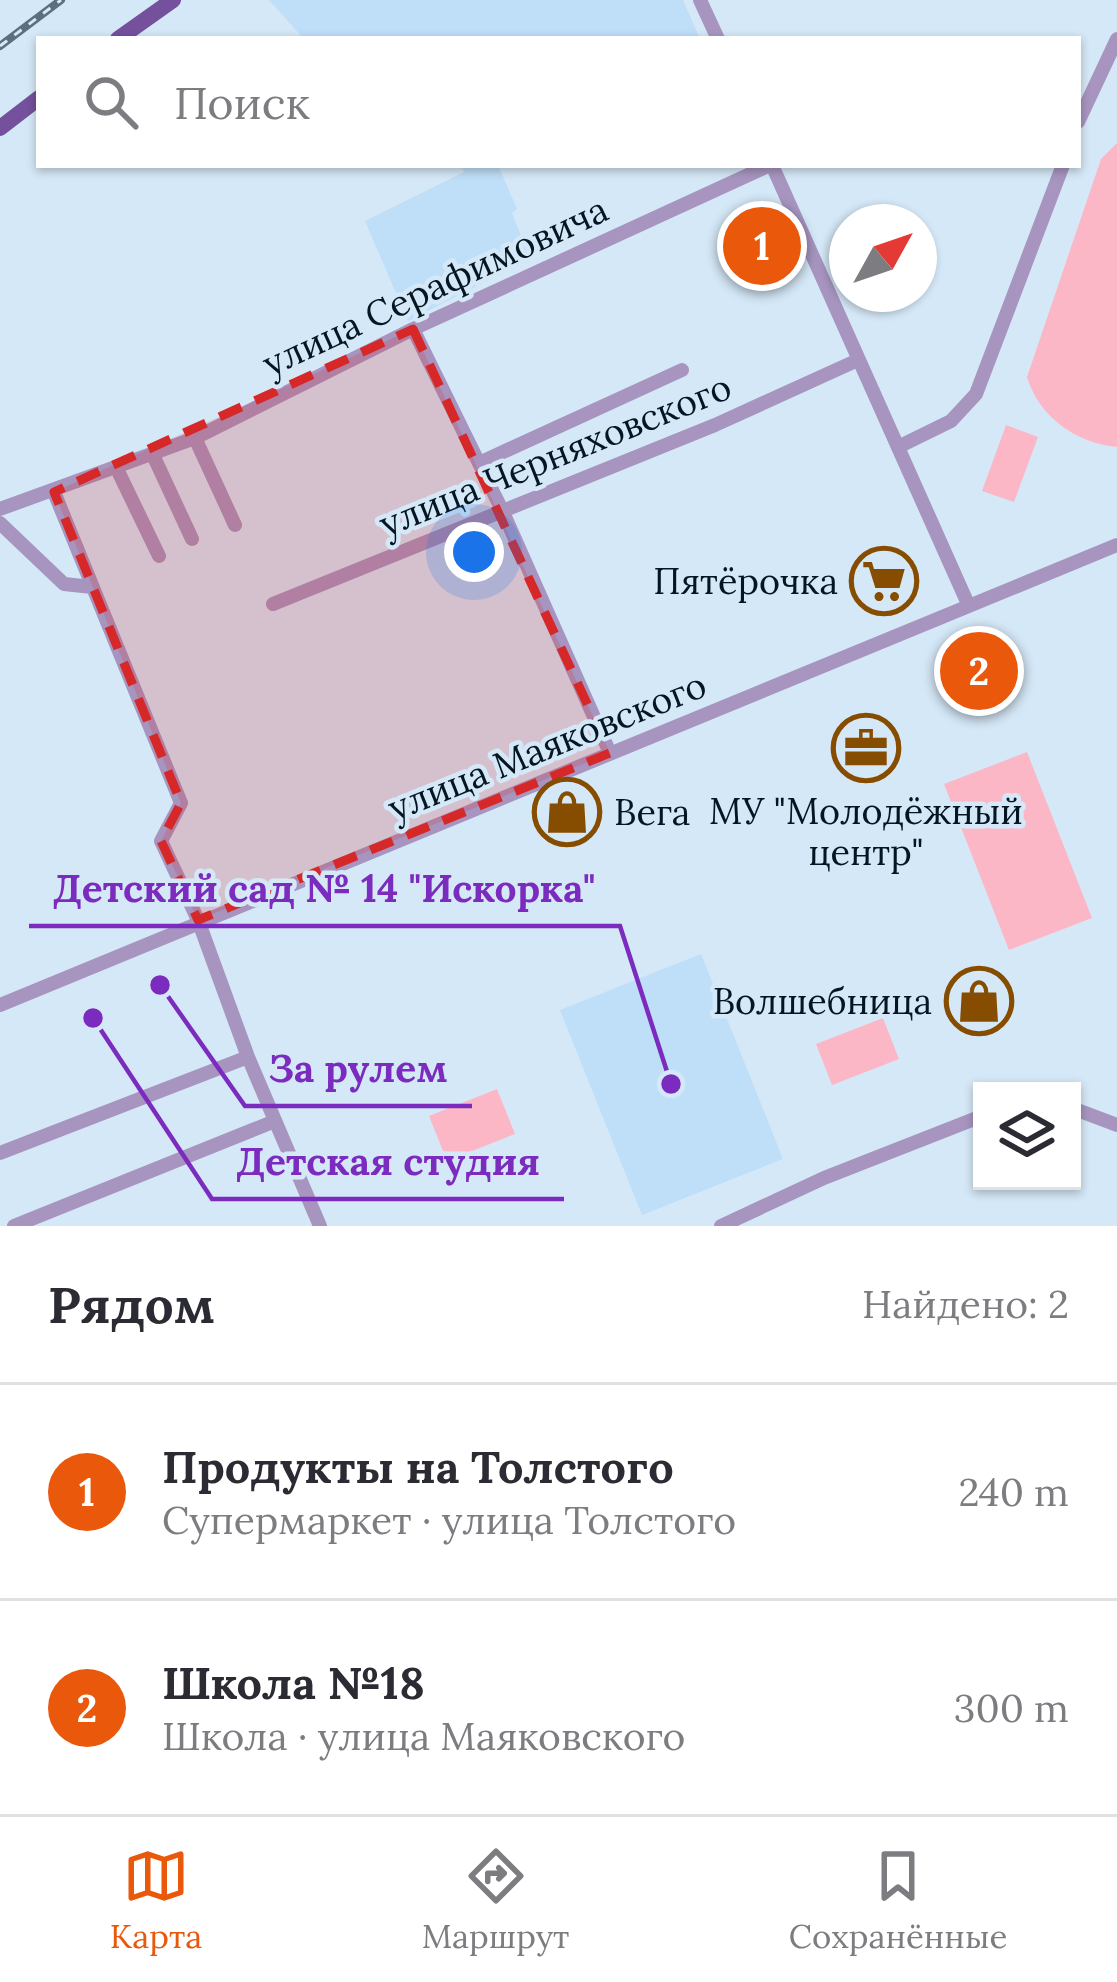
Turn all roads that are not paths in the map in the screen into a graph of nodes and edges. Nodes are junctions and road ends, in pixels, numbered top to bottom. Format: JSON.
{"nodes":[{"id":1,"x":173,"y":0,"type":"edge"},
{"id":2,"x":700,"y":0,"type":"edge"},
{"id":3,"x":122,"y":36,"type":"edge"},
{"id":4,"x":717,"y":36,"type":"edge"},
{"id":5,"x":1117,"y":39,"type":"edge"},
{"id":6,"x":36,"y":100,"type":"edge"},
{"id":7,"x":1081,"y":116,"type":"edge"},
{"id":8,"x":0,"y":128,"type":"edge"},
{"id":9,"x":764,"y":168,"type":"edge"},
{"id":10,"x":772,"y":168,"type":"edge"},
{"id":11,"x":1062,"y":168,"type":"edge"},
{"id":12,"x":412,"y":328,"type":"junction"},
{"id":13,"x":858,"y":360,"type":"junction"},
{"id":14,"x":682,"y":370,"type":"dead end"},
{"id":15,"x":195,"y":438,"type":"junction"},
{"id":16,"x":898,"y":447,"type":"junction"},
{"id":17,"x":153,"y":455,"type":"junction"},
{"id":18,"x":479,"y":464,"type":"junction"},
{"id":19,"x":117,"y":470,"type":"junction"},
{"id":20,"x":54,"y":492,"type":"junction"},
{"id":21,"x":0,"y":509,"type":"edge"},
{"id":22,"x":502,"y":512,"type":"junction"},
{"id":23,"x":0,"y":524,"type":"edge"},
{"id":24,"x":235,"y":525,"type":"dead end"},
{"id":25,"x":192,"y":539,"type":"dead end"},
{"id":26,"x":1117,"y":545,"type":"edge"},
{"id":27,"x":159,"y":556,"type":"dead end"},
{"id":28,"x":92,"y":587,"type":"junction"},
{"id":29,"x":273,"y":604,"type":"dead end"},
{"id":30,"x":968,"y":604,"type":"junction"},
{"id":31,"x":610,"y":753,"type":"junction"},
{"id":32,"x":198,"y":920,"type":"junction"},
{"id":33,"x":0,"y":1005,"type":"edge"},
{"id":34,"x":248,"y":1057,"type":"junction"},
{"id":35,"x":1081,"y":1111,"type":"edge"},
{"id":36,"x":973,"y":1120,"type":"edge"},
{"id":37,"x":275,"y":1121,"type":"junction"},
{"id":38,"x":1117,"y":1125,"type":"edge"},
{"id":39,"x":0,"y":1153,"type":"edge"},
{"id":40,"x":14,"y":1226,"type":"edge"},
{"id":41,"x":320,"y":1226,"type":"edge"},
{"id":42,"x":721,"y":1226,"type":"edge"}],
"edges":[{"from":1,"to":3,"type":"main road"},
{"from":2,"to":4,"type":"street"},
{"from":5,"to":7,"type":"street"},
{"from":6,"to":8,"type":"main road"},
{"from":9,"to":12,"type":"street","name":"улица Серафимовича"},
{"from":10,"to":13,"type":"street"},
{"from":11,"to":16,"type":"street"},
{"from":12,"to":15,"type":"street","name":"улица Серафимовича"},
{"from":12,"to":18,"type":"street"},
{"from":13,"to":16,"type":"street"},
{"from":13,"to":22,"type":"street","name":"улица Черняховского"},
{"from":14,"to":18,"type":"street"},
{"from":15,"to":17,"type":"street","name":"улица Серафимовича"},
{"from":15,"to":24,"type":"street"},
{"from":16,"to":30,"type":"street"},
{"from":17,"to":19,"type":"street","name":"улица Серафимовича"},
{"from":17,"to":25,"type":"street"},
{"from":18,"to":22,"type":"street"},
{"from":19,"to":20,"type":"street","name":"улица Серафимовича"},
{"from":19,"to":27,"type":"street"},
{"from":20,"to":21,"type":"street","name":"улица Серафимовича"},
{"from":20,"to":28,"type":"street"},
{"from":22,"to":29,"type":"street","name":"улица Черняховского"},
{"from":22,"to":31,"type":"street"},
{"from":23,"to":28,"type":"street"},
{"from":26,"to":30,"type":"street","name":"улица Маяковского"},
{"from":28,"to":32,"type":"street"},
{"from":30,"to":31,"type":"street","name":"улица Маяковского"},
{"from":31,"to":32,"type":"street","name":"улица Маяковского"},
{"from":32,"to":33,"type":"street","name":"улица Маяковского"},
{"from":32,"to":34,"type":"street"},
{"from":34,"to":37,"type":"street"},
{"from":34,"to":39,"type":"street"},
{"from":35,"to":38,"type":"street"},
{"from":36,"to":42,"type":"street"},
{"from":37,"to":40,"type":"street"},
{"from":37,"to":41,"type":"street"}]}
